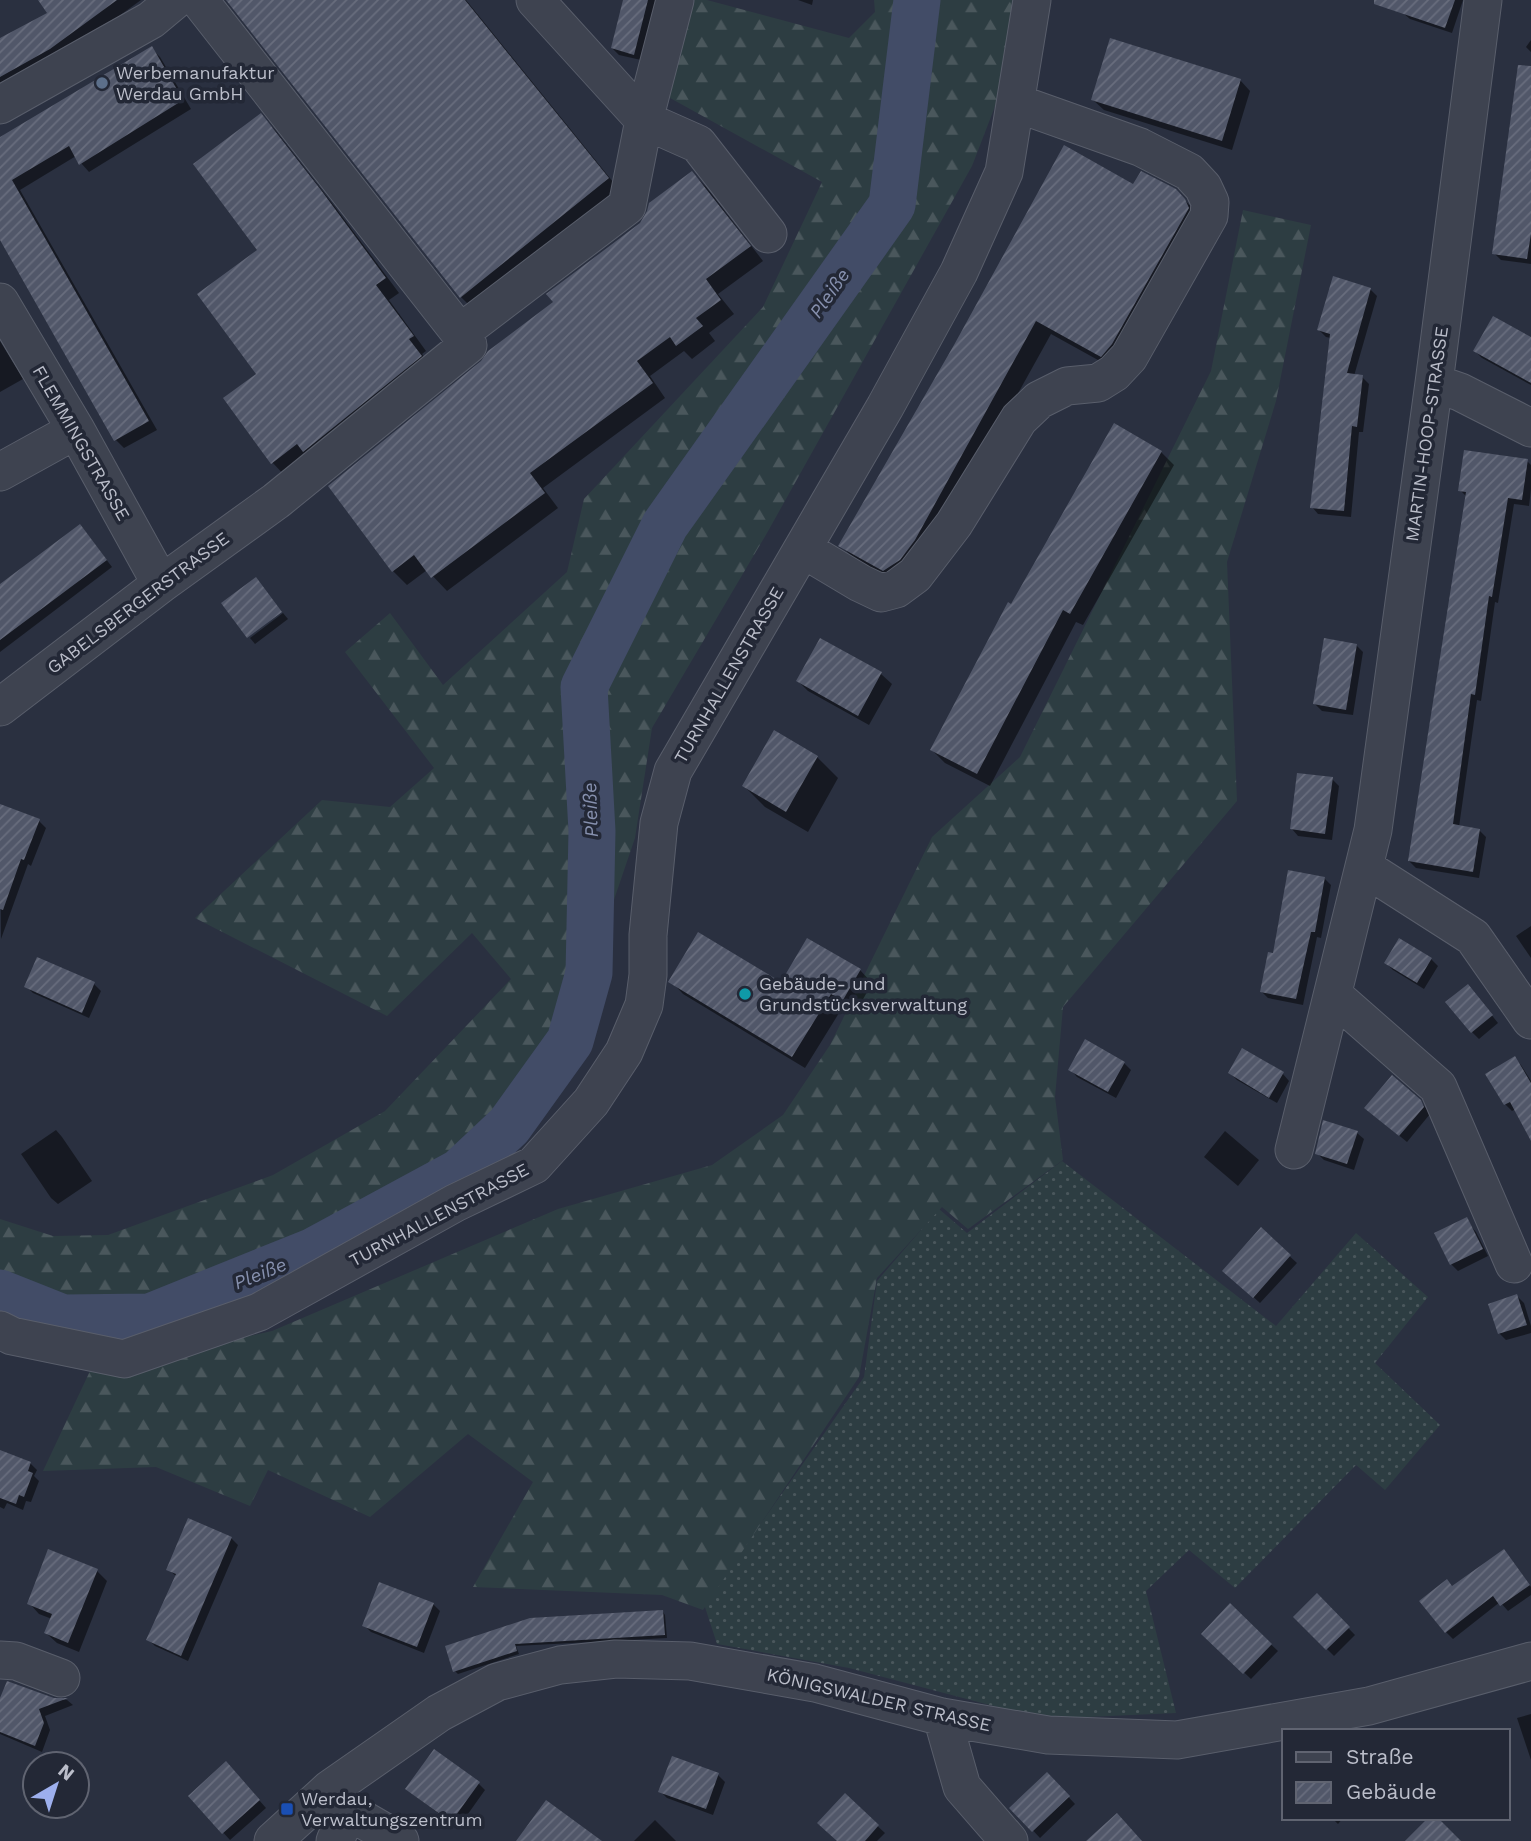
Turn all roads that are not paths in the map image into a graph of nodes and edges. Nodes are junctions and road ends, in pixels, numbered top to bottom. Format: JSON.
{"nodes":[{"id":1,"x":175,"y":0,"type":"edge"},
{"id":2,"x":199,"y":0,"type":"edge"},
{"id":3,"x":535,"y":0,"type":"edge"},
{"id":4,"x":676,"y":0,"type":"edge"},
{"id":5,"x":1032,"y":0,"type":"edge"},
{"id":6,"x":1483,"y":0,"type":"edge"},
{"id":7,"x":1016,"y":103,"type":"junction"},
{"id":8,"x":0,"y":105,"type":"edge"},
{"id":9,"x":641,"y":136,"type":"junction"},
{"id":10,"x":768,"y":234,"type":"dead end"},
{"id":11,"x":0,"y":302,"type":"edge"},
{"id":12,"x":460,"y":333,"type":"junction"},
{"id":13,"x":1434,"y":383,"type":"junction"},
{"id":14,"x":1531,"y":428,"type":"edge"},
{"id":15,"x":76,"y":430,"type":"junction"},
{"id":16,"x":0,"y":472,"type":"edge"},
{"id":17,"x":803,"y":549,"type":"junction"},
{"id":18,"x":161,"y":584,"type":"junction"},
{"id":19,"x":0,"y":707,"type":"edge"},
{"id":20,"x":1365,"y":868,"type":"junction"},
{"id":21,"x":1333,"y":995,"type":"junction"},
{"id":22,"x":1531,"y":1020,"type":"edge"},
{"id":23,"x":1294,"y":1150,"type":"dead end"},
{"id":24,"x":1514,"y":1264,"type":"dead end"},
{"id":25,"x":0,"y":1330,"type":"edge"},
{"id":26,"x":0,"y":1660,"type":"edge"},
{"id":27,"x":1531,"y":1661,"type":"edge"},
{"id":28,"x":61,"y":1678,"type":"dead end"},
{"id":29,"x":942,"y":1717,"type":"junction"},
{"id":30,"x":338,"y":1814,"type":"edge"},
{"id":31,"x":273,"y":1841,"type":"edge"},
{"id":32,"x":400,"y":1841,"type":"edge"},
{"id":33,"x":1009,"y":1841,"type":"edge"}],
"edges":[{"from":1,"to":8,"type":"street"},
{"from":2,"to":12,"type":"street"},
{"from":3,"to":9,"type":"street"},
{"from":4,"to":9,"type":"street"},
{"from":5,"to":7,"type":"street","name":"TURNHALLENSTRASSE"},
{"from":6,"to":13,"type":"street","name":"MARTIN-HOOP-STRASSE"},
{"from":7,"to":17,"type":"street","name":"TURNHALLENSTRASSE"},
{"from":7,"to":17,"type":"street"},
{"from":9,"to":10,"type":"street"},
{"from":9,"to":12,"type":"street"},
{"from":11,"to":15,"type":"street","name":"FLEMMINGSTRASSE"},
{"from":12,"to":18,"type":"street","name":"GABELSBERGERSTRASSE"},
{"from":13,"to":14,"type":"street"},
{"from":13,"to":20,"type":"street","name":"MARTIN-HOOP-STRASSE"},
{"from":15,"to":16,"type":"street"},
{"from":15,"to":18,"type":"street","name":"FLEMMINGSTRASSE"},
{"from":17,"to":25,"type":"street","name":"TURNHALLENSTRASSE"},
{"from":18,"to":19,"type":"street","name":"GABELSBERGERSTRASSE"},
{"from":20,"to":21,"type":"street","name":"MARTIN-HOOP-STRASSE"},
{"from":20,"to":22,"type":"street"},
{"from":21,"to":23,"type":"street","name":"MARTIN-HOOP-STRASSE"},
{"from":21,"to":24,"type":"street"},
{"from":26,"to":28,"type":"street"},
{"from":27,"to":29,"type":"street","name":"KÖNIGSWALDER STRASSE"},
{"from":29,"to":30,"type":"street","name":"KÖNIGSWALDER STRASSE"},
{"from":29,"to":33,"type":"street"},
{"from":30,"to":31,"type":"street","name":"KÖNIGSWALDER STRASSE"},
{"from":30,"to":32,"type":"street"}]}
